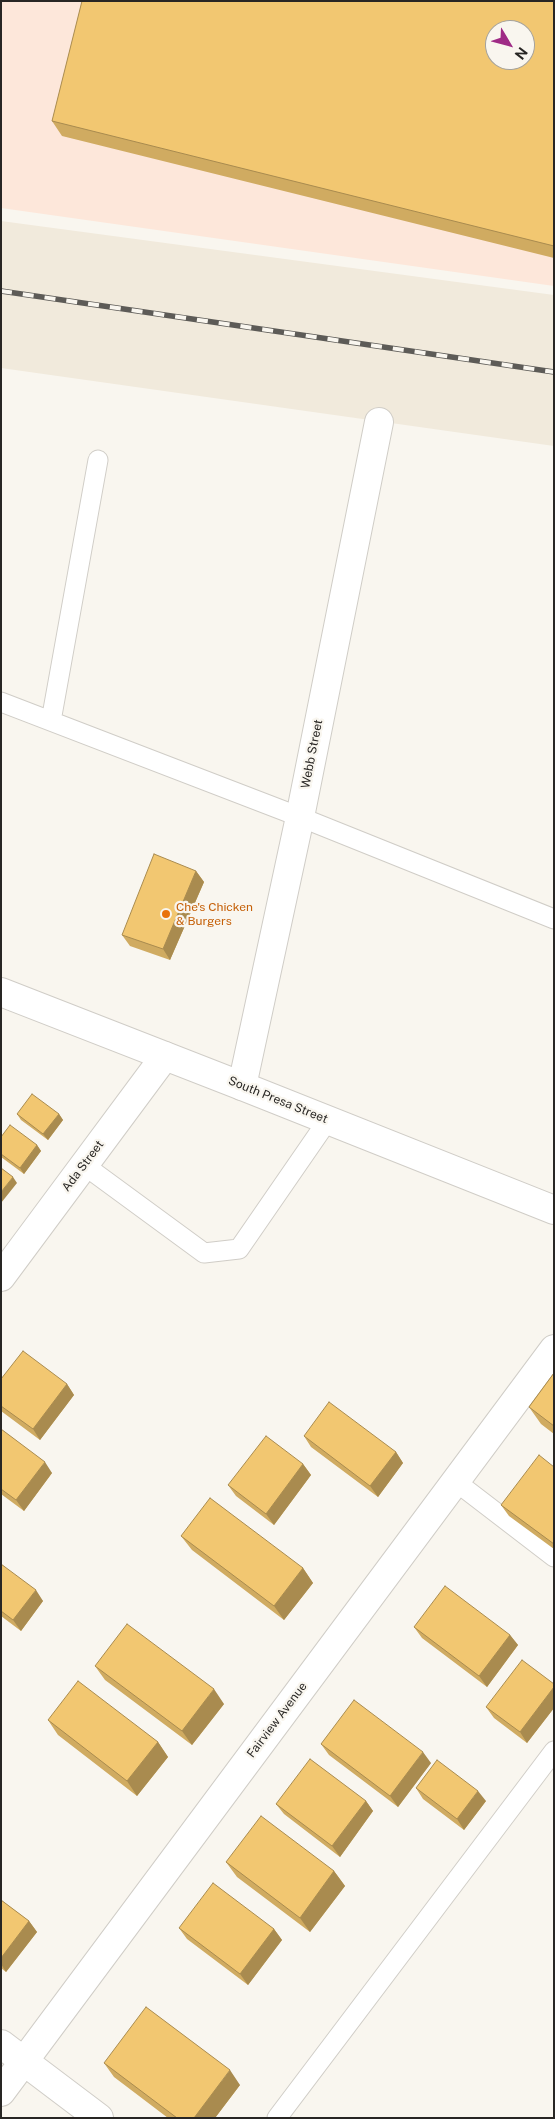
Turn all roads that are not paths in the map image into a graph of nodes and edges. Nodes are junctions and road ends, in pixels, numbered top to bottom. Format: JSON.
{"nodes":[{"id":1,"x":379,"y":422,"type":"dead end"},
{"id":2,"x":98,"y":460,"type":"dead end"},
{"id":3,"x":1,"y":702,"type":"edge"},
{"id":4,"x":51,"y":721,"type":"junction"},
{"id":5,"x":300,"y":817,"type":"junction"},
{"id":6,"x":553,"y":912,"type":"edge"},
{"id":7,"x":1,"y":992,"type":"edge"},
{"id":8,"x":165,"y":1056,"type":"junction"},
{"id":9,"x":242,"y":1086,"type":"junction"},
{"id":10,"x":328,"y":1120,"type":"junction"},
{"id":11,"x":84,"y":1165,"type":"junction"},
{"id":12,"x":554,"y":1210,"type":"edge"},
{"id":13,"x":1,"y":1277,"type":"edge"},
{"id":14,"x":554,"y":1348,"type":"edge"},
{"id":15,"x":455,"y":1481,"type":"junction"},
{"id":16,"x":554,"y":1557,"type":"edge"},
{"id":17,"x":554,"y":1751,"type":"edge"},
{"id":18,"x":1,"y":2044,"type":"edge"},
{"id":19,"x":24,"y":2061,"type":"junction"},
{"id":20,"x":1,"y":2092,"type":"edge"},
{"id":21,"x":99,"y":2118,"type":"edge"},
{"id":22,"x":277,"y":2118,"type":"edge"}],
"edges":[{"from":1,"to":5,"type":"street","name":"Webb Street"},
{"from":2,"to":4,"type":"lane"},
{"from":3,"to":4,"type":"lane"},
{"from":4,"to":5,"type":"lane"},
{"from":5,"to":6,"type":"lane"},
{"from":5,"to":9,"type":"street","name":"Webb Street"},
{"from":7,"to":8,"type":"street","name":"South Presa Street"},
{"from":8,"to":9,"type":"street","name":"South Presa Street"},
{"from":8,"to":11,"type":"street","name":"Ada Street"},
{"from":9,"to":10,"type":"street","name":"South Presa Street"},
{"from":10,"to":11,"type":"lane"},
{"from":10,"to":12,"type":"street","name":"South Presa Street"},
{"from":11,"to":13,"type":"street","name":"Ada Street"},
{"from":14,"to":15,"type":"street","name":"Fairview Avenue"},
{"from":15,"to":16,"type":"lane"},
{"from":15,"to":19,"type":"street","name":"Fairview Avenue"},
{"from":17,"to":22,"type":"lane"},
{"from":18,"to":19,"type":"street"},
{"from":19,"to":20,"type":"street","name":"Fairview Avenue"},
{"from":19,"to":21,"type":"street"}]}
